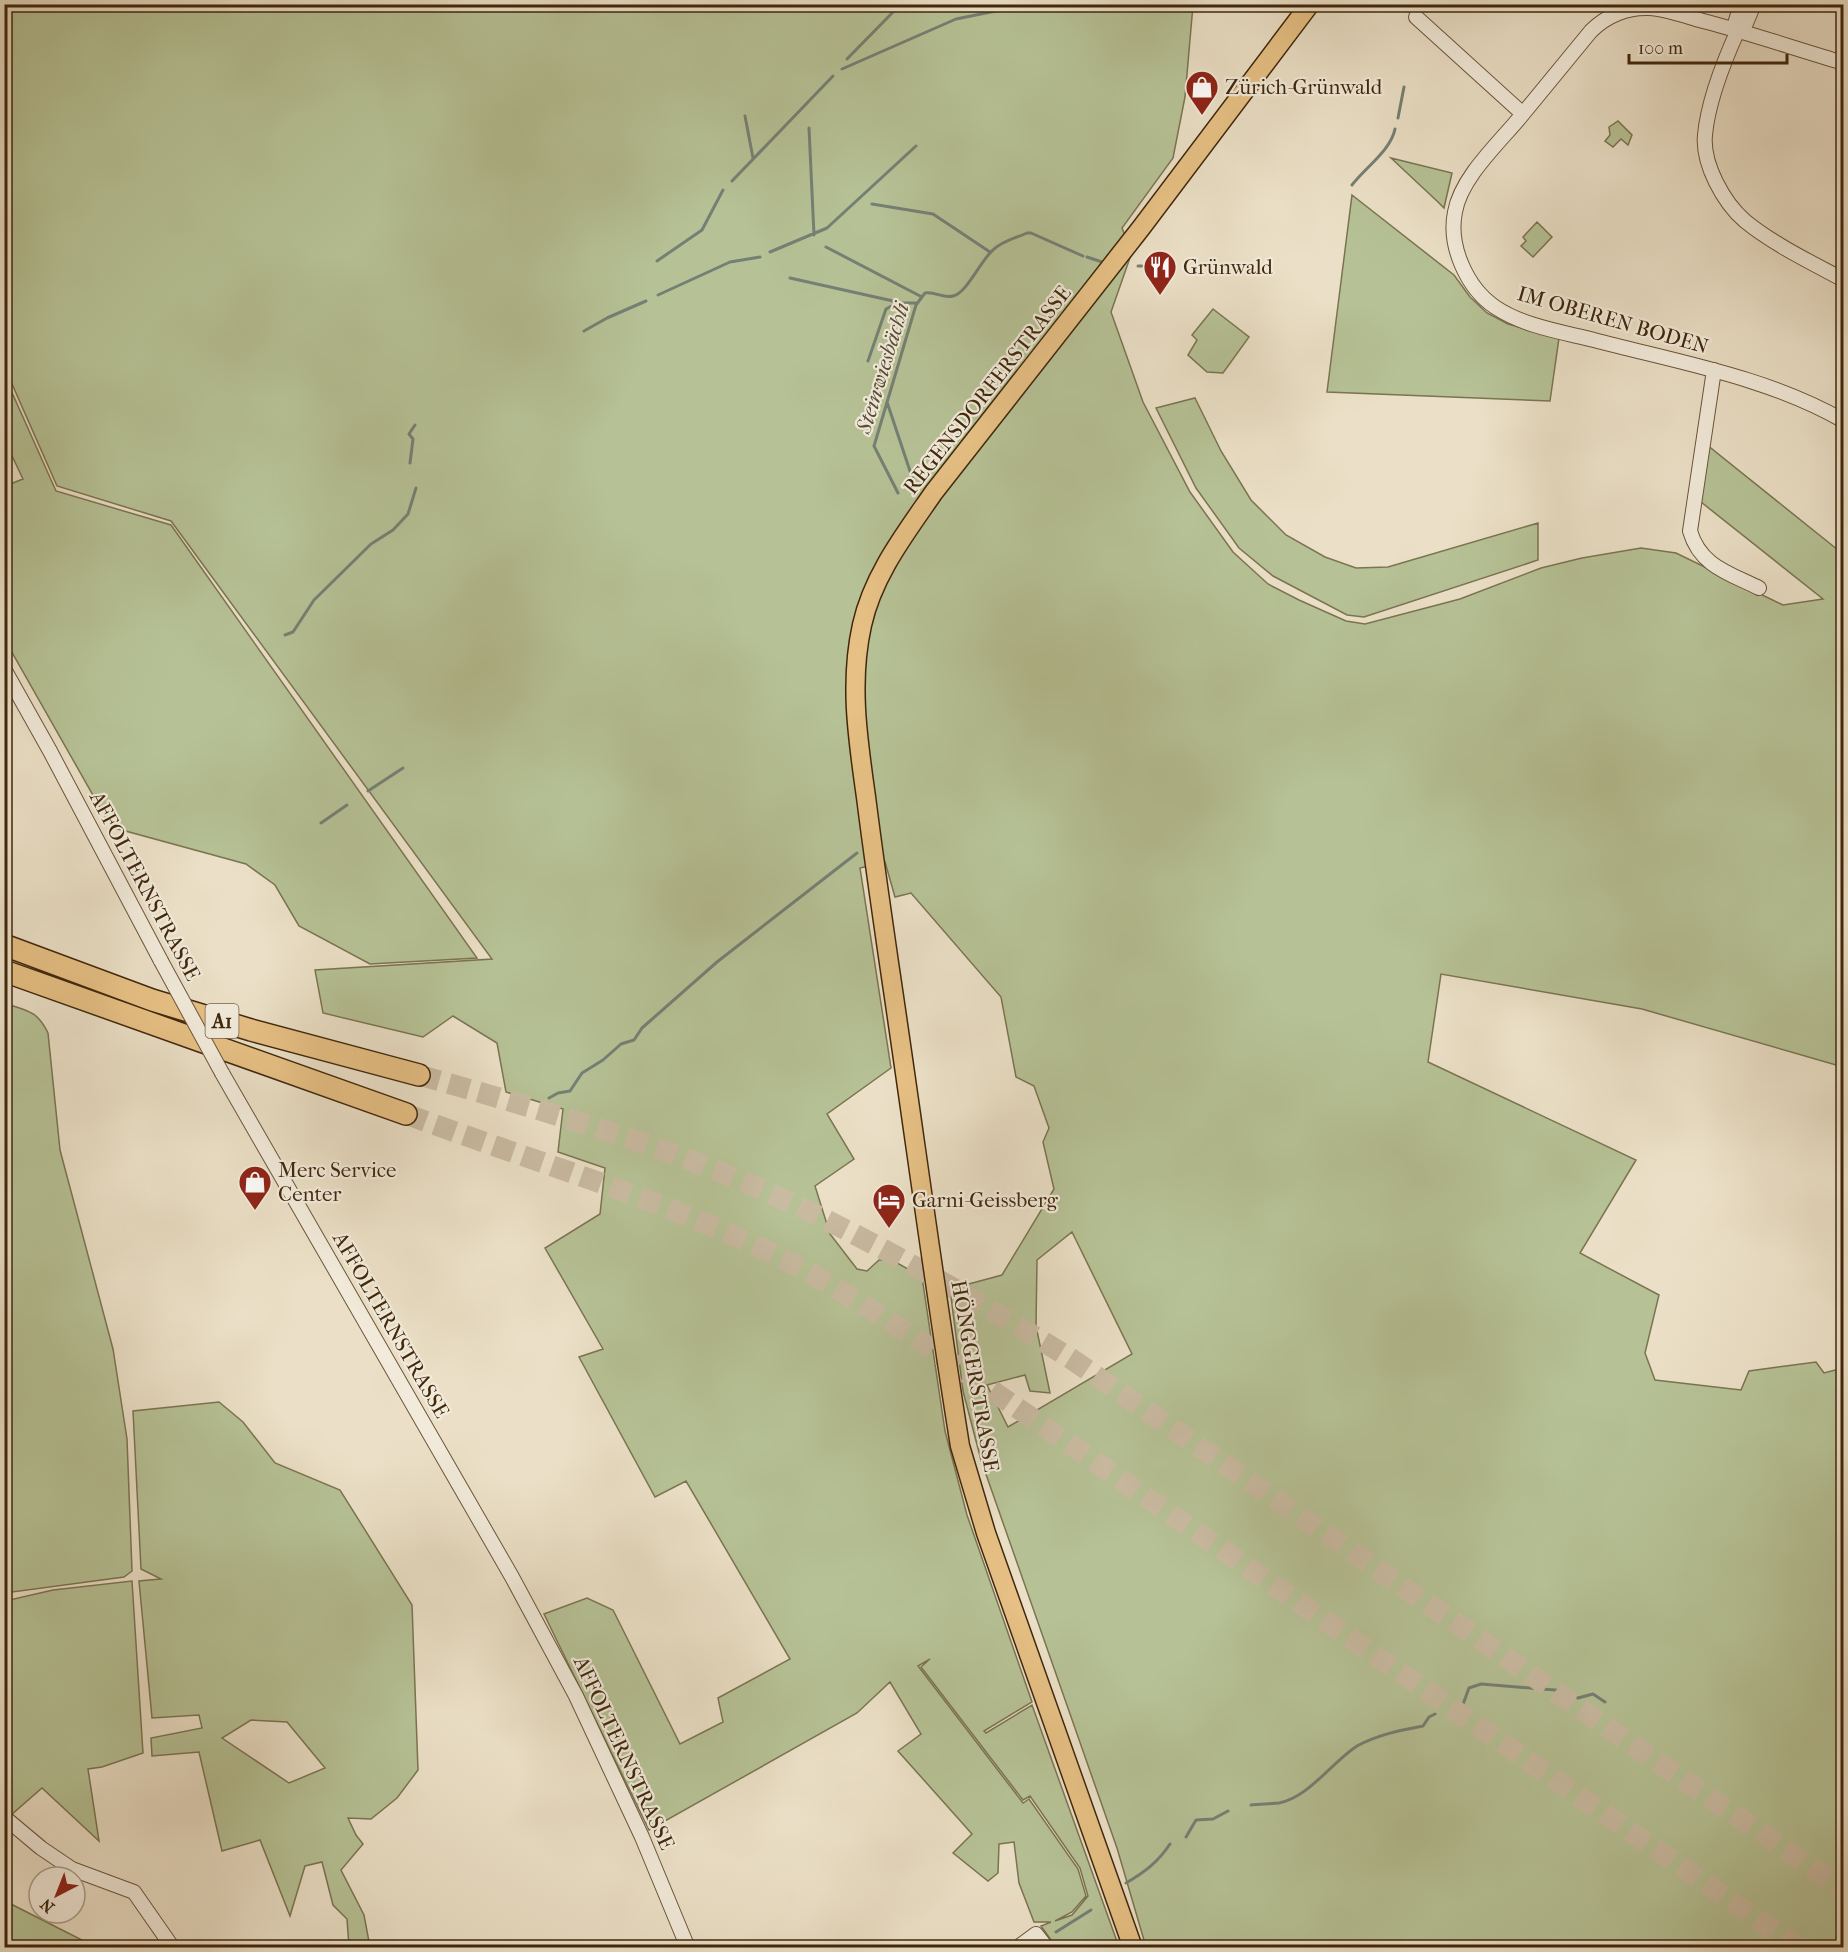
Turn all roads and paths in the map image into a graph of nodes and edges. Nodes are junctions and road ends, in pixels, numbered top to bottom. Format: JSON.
{"nodes":[{"id":1,"x":1310,"y":4,"type":"edge"},
{"id":2,"x":1740,"y":4,"type":"edge"},
{"id":3,"x":1754,"y":4,"type":"edge"},
{"id":4,"x":1416,"y":17,"type":"dead end"},
{"id":5,"x":1738,"y":30,"type":"junction"},
{"id":6,"x":1844,"y":63,"type":"edge"},
{"id":7,"x":1522,"y":114,"type":"junction"},
{"id":8,"x":1844,"y":280,"type":"edge"},
{"id":9,"x":1714,"y":370,"type":"junction"},
{"id":10,"x":1844,"y":421,"type":"edge"},
{"id":11,"x":1759,"y":588,"type":"dead end"},
{"id":12,"x":4,"y":669,"type":"edge"},
{"id":13,"x":874,"y":860,"type":"joint"},
{"id":14,"x":4,"y":940,"type":"edge"},
{"id":15,"x":4,"y":945,"type":"edge"},
{"id":16,"x":29,"y":954,"type":"junction"},
{"id":17,"x":4,"y":970,"type":"edge"},
{"id":18,"x":419,"y":1075,"type":"tunnel mouth"},
{"id":19,"x":406,"y":1114,"type":"tunnel mouth"},
{"id":20,"x":4,"y":1817,"type":"edge"},
{"id":21,"x":173,"y":1947,"type":"edge"},
{"id":22,"x":688,"y":1947,"type":"edge"},
{"id":23,"x":1017,"y":1947,"type":"edge"},
{"id":24,"x":1047,"y":1947,"type":"edge"},
{"id":25,"x":1133,"y":1947,"type":"edge"}],
"edges":[{"from":1,"to":13,"type":"main road","name":"REGENSDORFERSTRASSE"},
{"from":2,"to":5,"type":"street"},
{"from":3,"to":5,"type":"street"},
{"from":4,"to":7,"type":"street"},
{"from":5,"to":6,"type":"street","name":"IM OBEREN BODEN"},
{"from":5,"to":7,"type":"street","name":"IM OBEREN BODEN"},
{"from":5,"to":8,"type":"street"},
{"from":7,"to":9,"type":"street","name":"IM OBEREN BODEN"},
{"from":9,"to":10,"type":"street","name":"IM OBEREN BODEN"},
{"from":9,"to":11,"type":"street"},
{"from":12,"to":22,"type":"street","name":"AFFOLTERNSTRASSE","bridge":true},
{"from":13,"to":25,"type":"main road","name":"HÖNGGERSTRASSE"},
{"from":14,"to":16,"type":"highway"},
{"from":15,"to":16,"type":"highway","number":"A1"},
{"from":16,"to":18,"type":"highway","number":"A1"},
{"from":17,"to":19,"type":"highway","number":"A1"},
{"from":20,"to":21,"type":"street"},
{"from":23,"to":24,"type":"street"}]}
